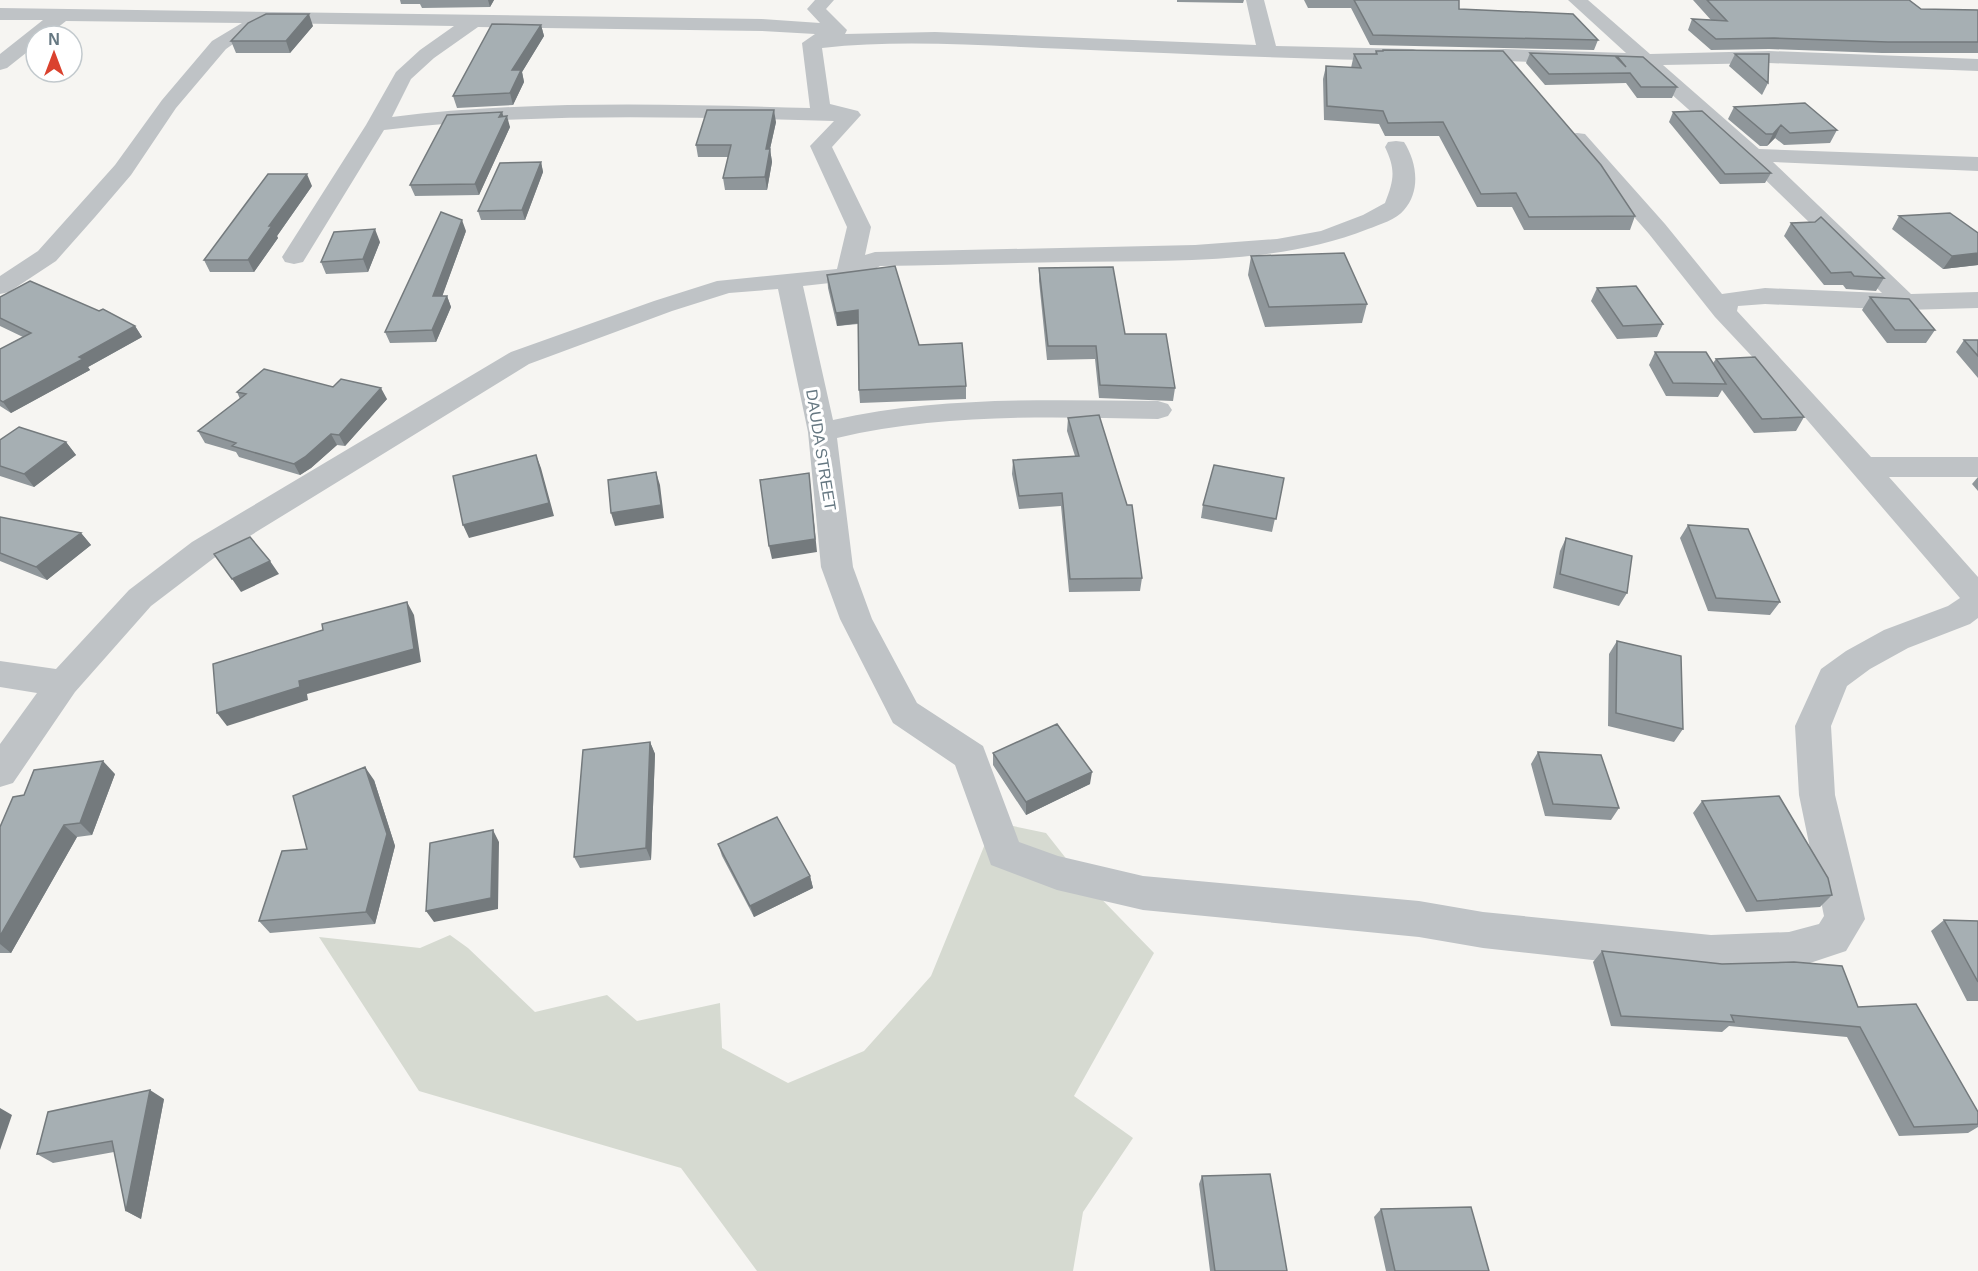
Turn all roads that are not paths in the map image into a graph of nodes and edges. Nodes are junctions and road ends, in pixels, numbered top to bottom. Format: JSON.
{"nodes":[{"id":1,"x":825,"y":0,"type":"edge"},
{"id":2,"x":1255,"y":0,"type":"edge"},
{"id":3,"x":1578,"y":0,"type":"edge"},
{"id":4,"x":0,"y":14,"type":"edge"},
{"id":5,"x":60,"y":16,"type":"junction"},
{"id":6,"x":265,"y":19,"type":"junction"},
{"id":7,"x":472,"y":22,"type":"junction"},
{"id":8,"x":838,"y":30,"type":"junction"},
{"id":9,"x":812,"y":43,"type":"junction"},
{"id":10,"x":1267,"y":50,"type":"junction"},
{"id":11,"x":1505,"y":54,"type":"junction"},
{"id":12,"x":1647,"y":60,"type":"junction"},
{"id":13,"x":0,"y":64,"type":"edge"},
{"id":14,"x":1978,"y":65,"type":"edge"},
{"id":15,"x":1527,"y":81,"type":"edge"},
{"id":16,"x":851,"y":115,"type":"junction"},
{"id":17,"x":1564,"y":124,"type":"edge"},
{"id":18,"x":377,"y":125,"type":"junction"},
{"id":19,"x":1396,"y":147,"type":"dead end"},
{"id":20,"x":1753,"y":155,"type":"junction"},
{"id":21,"x":1978,"y":164,"type":"edge"},
{"id":22,"x":294,"y":257,"type":"dead end"},
{"id":23,"x":848,"y":275,"type":"junction"},
{"id":24,"x":789,"y":281,"type":"junction"},
{"id":25,"x":0,"y":287,"type":"edge"},
{"id":26,"x":1978,"y":300,"type":"edge"},
{"id":27,"x":1905,"y":302,"type":"junction"},
{"id":28,"x":1724,"y":312,"type":"junction"},
{"id":29,"x":1158,"y":410,"type":"dead end"},
{"id":30,"x":822,"y":432,"type":"junction"},
{"id":31,"x":1864,"y":467,"type":"junction"},
{"id":32,"x":1978,"y":467,"type":"edge"},
{"id":33,"x":1946,"y":560,"type":"junction"},
{"id":34,"x":1978,"y":580,"type":"edge"},
{"id":35,"x":1978,"y":600,"type":"edge"},
{"id":36,"x":0,"y":674,"type":"edge"},
{"id":37,"x":63,"y":683,"type":"junction"},
{"id":38,"x":0,"y":772,"type":"edge"}],
"edges":[{"from":1,"to":8,"type":"street"},
{"from":2,"to":10,"type":"street"},
{"from":3,"to":12,"type":"street"},
{"from":4,"to":5,"type":"street"},
{"from":5,"to":6,"type":"street"},
{"from":5,"to":13,"type":"street"},
{"from":6,"to":7,"type":"street"},
{"from":6,"to":25,"type":"street"},
{"from":7,"to":8,"type":"street"},
{"from":7,"to":18,"type":"street"},
{"from":8,"to":9,"type":"street"},
{"from":9,"to":10,"type":"street"},
{"from":9,"to":16,"type":"street"},
{"from":10,"to":11,"type":"street"},
{"from":11,"to":12,"type":"street"},
{"from":11,"to":15,"type":"street"},
{"from":12,"to":14,"type":"street"},
{"from":12,"to":20,"type":"street"},
{"from":16,"to":18,"type":"street"},
{"from":16,"to":23,"type":"street"},
{"from":17,"to":28,"type":"street"},
{"from":18,"to":22,"type":"street"},
{"from":19,"to":23,"type":"street"},
{"from":20,"to":21,"type":"street"},
{"from":20,"to":27,"type":"street"},
{"from":23,"to":24,"type":"street"},
{"from":24,"to":30,"type":"street","name":"DAUDA STREET"},
{"from":24,"to":37,"type":"street"},
{"from":26,"to":27,"type":"street"},
{"from":27,"to":28,"type":"street"},
{"from":28,"to":31,"type":"street"},
{"from":29,"to":30,"type":"street"},
{"from":30,"to":35,"type":"street","name":"DAUDA STREET"},
{"from":31,"to":32,"type":"street"},
{"from":31,"to":33,"type":"street"},
{"from":33,"to":34,"type":"street"},
{"from":33,"to":35,"type":"street"},
{"from":36,"to":37,"type":"street"},
{"from":37,"to":38,"type":"street"}]}
